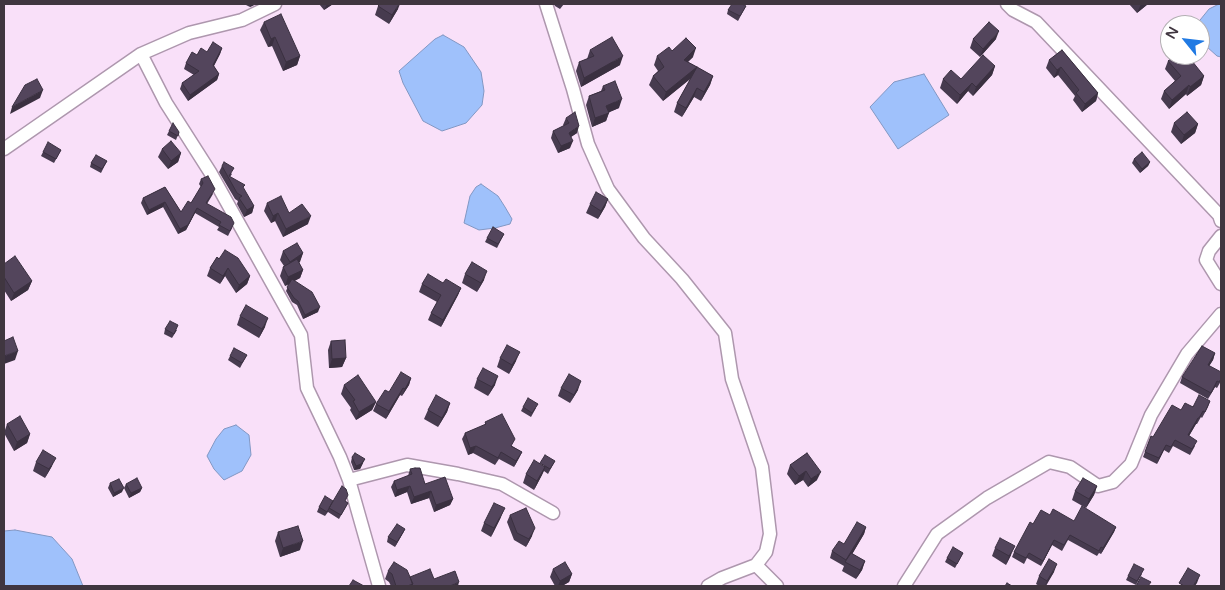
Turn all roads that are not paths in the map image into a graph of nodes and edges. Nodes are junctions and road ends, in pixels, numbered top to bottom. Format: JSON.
{"nodes":[{"id":1,"x":274,"y":4,"type":"edge"},
{"id":2,"x":546,"y":4,"type":"edge"},
{"id":3,"x":1007,"y":4,"type":"edge"},
{"id":4,"x":141,"y":54,"type":"junction"},
{"id":5,"x":4,"y":149,"type":"edge"},
{"id":6,"x":1221,"y":221,"type":"edge"},
{"id":7,"x":1221,"y":236,"type":"edge"},
{"id":8,"x":1221,"y":284,"type":"edge"},
{"id":9,"x":1221,"y":314,"type":"edge"},
{"id":10,"x":349,"y":480,"type":"junction"},
{"id":11,"x":553,"y":512,"type":"dead end"},
{"id":12,"x":756,"y":565,"type":"junction"},
{"id":13,"x":380,"y":586,"type":"edge"},
{"id":14,"x":708,"y":586,"type":"edge"},
{"id":15,"x":777,"y":586,"type":"edge"},
{"id":16,"x":904,"y":586,"type":"edge"}],
"edges":[{"from":1,"to":4,"type":"street"},
{"from":2,"to":12,"type":"street"},
{"from":3,"to":6,"type":"street"},
{"from":4,"to":5,"type":"street"},
{"from":4,"to":10,"type":"street"},
{"from":7,"to":8,"type":"street"},
{"from":9,"to":16,"type":"street"},
{"from":10,"to":11,"type":"street"},
{"from":10,"to":13,"type":"street"},
{"from":12,"to":14,"type":"street"},
{"from":12,"to":15,"type":"street"}]}
